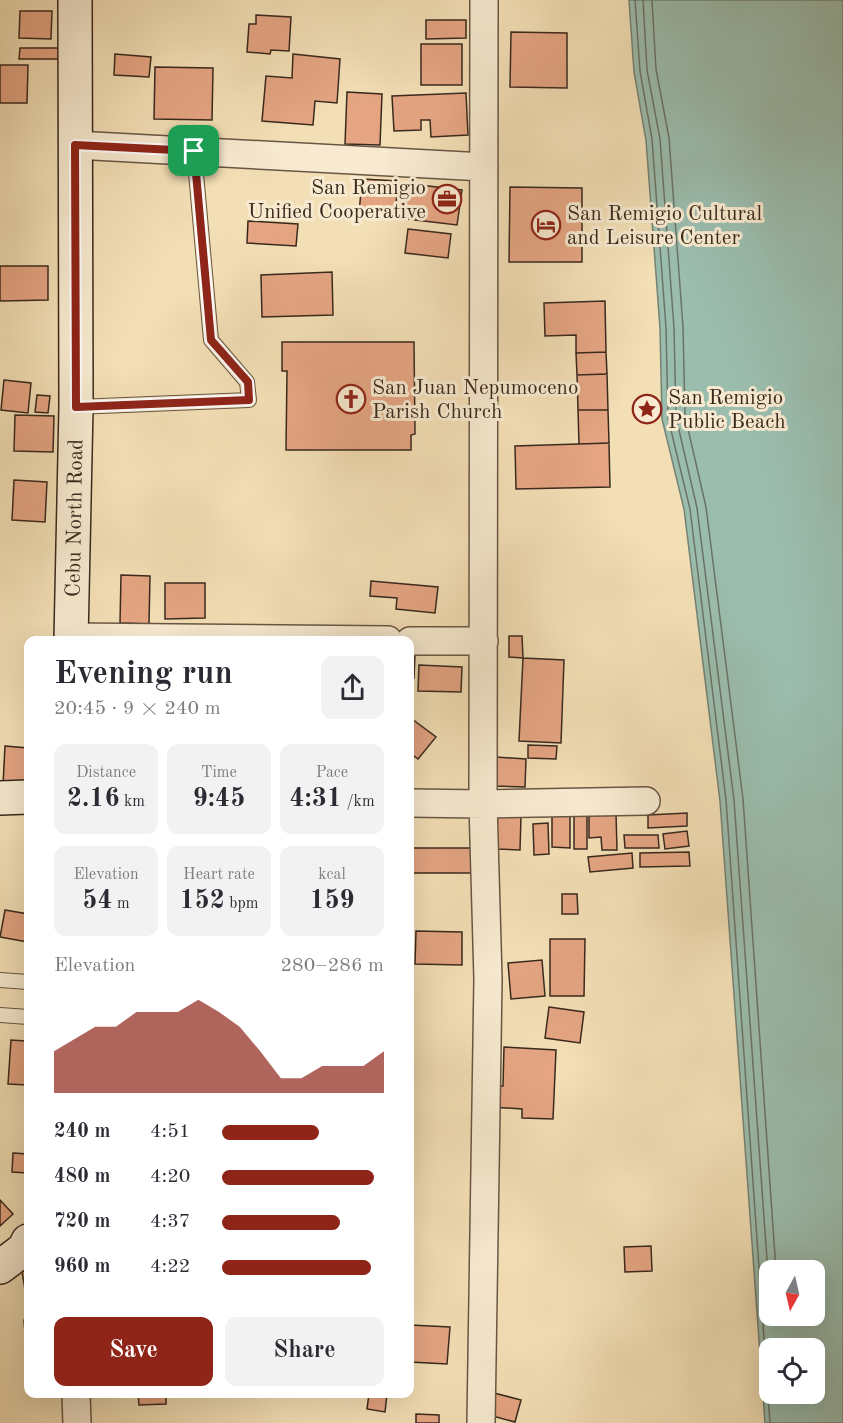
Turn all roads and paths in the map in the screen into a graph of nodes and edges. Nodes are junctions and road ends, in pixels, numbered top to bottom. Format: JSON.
{"nodes":[{"id":1,"x":75,"y":0,"type":"edge"},
{"id":2,"x":484,"y":0,"type":"edge"},
{"id":3,"x":75,"y":145,"type":"junction"},
{"id":4,"x":194,"y":151,"type":"junction"},
{"id":5,"x":484,"y":167,"type":"junction"},
{"id":6,"x":76,"y":407,"type":"junction"},
{"id":7,"x":71,"y":636,"type":"edge"},
{"id":8,"x":414,"y":641,"type":"edge"},
{"id":9,"x":484,"y":642,"type":"junction"},
{"id":10,"x":24,"y":797,"type":"edge"},
{"id":11,"x":0,"y":798,"type":"edge"},
{"id":12,"x":646,"y":801,"type":"dead end"},
{"id":13,"x":414,"y":803,"type":"edge"},
{"id":14,"x":483,"y":804,"type":"junction"},
{"id":15,"x":0,"y":980,"type":"edge"},
{"id":16,"x":24,"y":982,"type":"edge"},
{"id":17,"x":0,"y":1015,"type":"edge"},
{"id":18,"x":24,"y":1017,"type":"edge"},
{"id":19,"x":24,"y":1249,"type":"edge"},
{"id":20,"x":0,"y":1267,"type":"edge"},
{"id":21,"x":76,"y":1398,"type":"edge"},
{"id":22,"x":77,"y":1423,"type":"edge"},
{"id":23,"x":481,"y":1423,"type":"edge"}],
"edges":[{"from":1,"to":3,"type":"main road","name":"Cebu North Road"},
{"from":2,"to":5,"type":"street"},
{"from":3,"to":4,"type":"street"},
{"from":3,"to":6,"type":"main road","name":"Cebu North Road"},
{"from":4,"to":5,"type":"street"},
{"from":4,"to":6,"type":"lane"},
{"from":5,"to":9,"type":"street"},
{"from":6,"to":7,"type":"main road","name":"Cebu North Road"},
{"from":8,"to":9,"type":"street"},
{"from":9,"to":14,"type":"street"},
{"from":10,"to":11,"type":"main road"},
{"from":12,"to":14,"type":"street"},
{"from":13,"to":14,"type":"street"},
{"from":14,"to":23,"type":"street"},
{"from":15,"to":16,"type":"lane"},
{"from":17,"to":18,"type":"lane"},
{"from":19,"to":20,"type":"main road"},
{"from":21,"to":22,"type":"street"}]}
